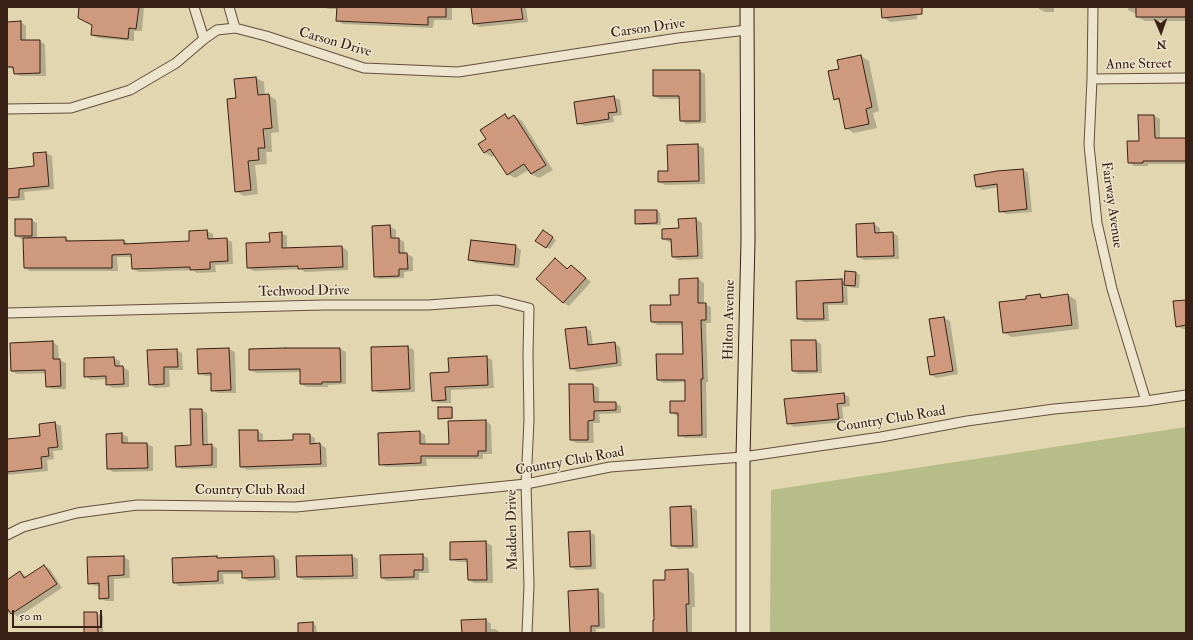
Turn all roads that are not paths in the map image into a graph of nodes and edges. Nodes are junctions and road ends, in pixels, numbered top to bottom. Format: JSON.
{"nodes":[{"id":1,"x":194,"y":7,"type":"edge"},
{"id":2,"x":230,"y":7,"type":"edge"},
{"id":3,"x":747,"y":7,"type":"edge"},
{"id":4,"x":1093,"y":7,"type":"edge"},
{"id":5,"x":234,"y":28,"type":"junction"},
{"id":6,"x":746,"y":30,"type":"junction"},
{"id":7,"x":204,"y":39,"type":"junction"},
{"id":8,"x":1186,"y":78,"type":"edge"},
{"id":9,"x":1092,"y":79,"type":"junction"},
{"id":10,"x":7,"y":109,"type":"edge"},
{"id":11,"x":7,"y":313,"type":"edge"},
{"id":12,"x":528,"y":378,"type":"joint"},
{"id":13,"x":1186,"y":394,"type":"edge"},
{"id":14,"x":1146,"y":401,"type":"junction"},
{"id":15,"x":742,"y":457,"type":"junction"},
{"id":16,"x":526,"y":484,"type":"junction"},
{"id":17,"x":7,"y":535,"type":"edge"},
{"id":18,"x":527,"y":633,"type":"edge"},
{"id":19,"x":743,"y":633,"type":"edge"}],
"edges":[{"from":1,"to":7,"type":"street"},
{"from":2,"to":5,"type":"street"},
{"from":3,"to":6,"type":"street","name":"Hilton Avenue"},
{"from":4,"to":9,"type":"street","name":"Fairway Avenue"},
{"from":5,"to":6,"type":"street","name":"Carson Drive"},
{"from":5,"to":7,"type":"street","name":"Carson Drive"},
{"from":6,"to":15,"type":"street","name":"Hilton Avenue"},
{"from":7,"to":10,"type":"street","name":"Carson Drive"},
{"from":8,"to":9,"type":"street","name":"Anne Street"},
{"from":9,"to":14,"type":"street","name":"Fairway Avenue"},
{"from":11,"to":12,"type":"street","name":"Techwood Drive"},
{"from":12,"to":16,"type":"street","name":"Madden Drive"},
{"from":13,"to":14,"type":"street","name":"Country Club Road"},
{"from":14,"to":15,"type":"street","name":"Country Club Road"},
{"from":15,"to":16,"type":"street","name":"Country Club Road"},
{"from":15,"to":19,"type":"street","name":"Hilton Avenue"},
{"from":16,"to":17,"type":"street","name":"Country Club Road"},
{"from":16,"to":18,"type":"street","name":"Madden Drive"}]}
